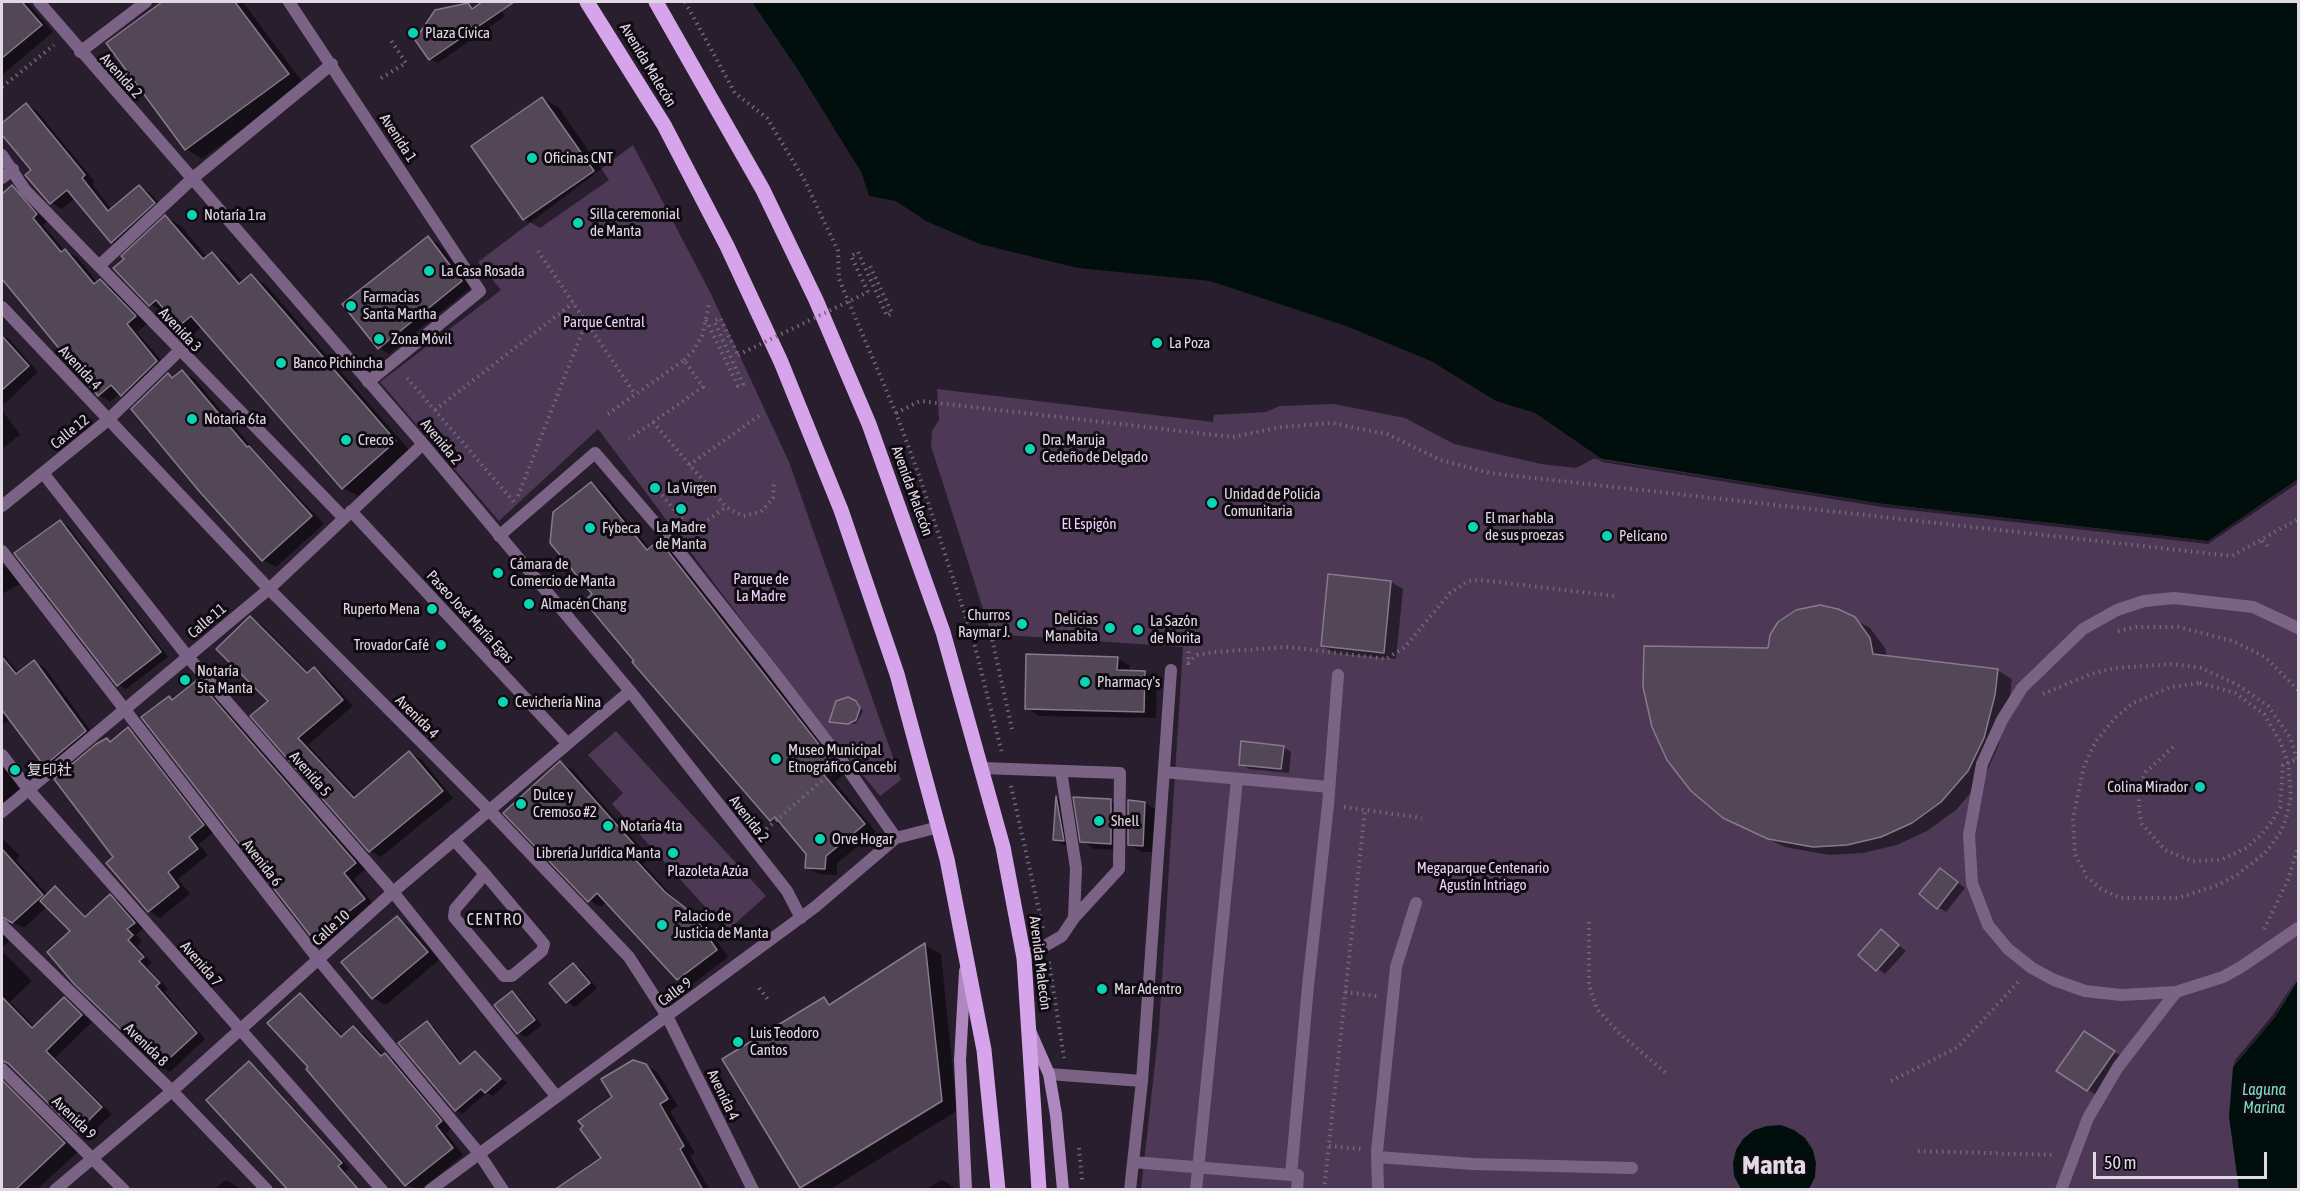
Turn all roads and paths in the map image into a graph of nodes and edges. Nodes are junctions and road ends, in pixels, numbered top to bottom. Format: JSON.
{"nodes":[{"id":1,"x":39,"y":2,"type":"edge"},
{"id":2,"x":146,"y":2,"type":"edge"},
{"id":3,"x":289,"y":2,"type":"edge"},
{"id":4,"x":587,"y":2,"type":"edge"},
{"id":5,"x":656,"y":2,"type":"edge"},
{"id":6,"x":685,"y":2,"type":"edge"},
{"id":7,"x":66,"y":35,"type":"junction"},
{"id":8,"x":390,"y":39,"type":"dead end"},
{"id":9,"x":80,"y":52,"type":"junction"},
{"id":10,"x":332,"y":64,"type":"junction"},
{"id":11,"x":381,"y":78,"type":"dead end"},
{"id":12,"x":2,"y":87,"type":"edge"},
{"id":13,"x":2,"y":155,"type":"edge"},
{"id":14,"x":13,"y":169,"type":"junction"},
{"id":15,"x":2,"y":178,"type":"edge"},
{"id":16,"x":193,"y":178,"type":"junction"},
{"id":17,"x":538,"y":250,"type":"dead end"},
{"id":18,"x":100,"y":265,"type":"junction"},
{"id":19,"x":870,"y":266,"type":"dead end"},
{"id":20,"x":573,"y":303,"type":"junction"},
{"id":21,"x":709,"y":305,"type":"dead end"},
{"id":22,"x":2,"y":307,"type":"edge"},
{"id":23,"x":706,"y":320,"type":"junction"},
{"id":24,"x":586,"y":322,"type":"junction"},
{"id":25,"x":179,"y":351,"type":"junction"},
{"id":26,"x":684,"y":360,"type":"junction"},
{"id":27,"x":407,"y":378,"type":"dead end"},
{"id":28,"x":368,"y":382,"type":"junction"},
{"id":29,"x":635,"y":394,"type":"junction"},
{"id":30,"x":435,"y":410,"type":"junction"},
{"id":31,"x":764,"y":412,"type":"dead end"},
{"id":32,"x":608,"y":414,"type":"dead end"},
{"id":33,"x":108,"y":420,"type":"junction"},
{"id":34,"x":653,"y":422,"type":"junction"},
{"id":35,"x":629,"y":440,"type":"dead end"},
{"id":36,"x":423,"y":444,"type":"junction"},
{"id":37,"x":689,"y":465,"type":"junction"},
{"id":38,"x":43,"y":473,"type":"junction"},
{"id":39,"x":774,"y":480,"type":"dead end"},
{"id":40,"x":662,"y":495,"type":"dead end"},
{"id":41,"x":2,"y":506,"type":"edge"},
{"id":42,"x":726,"y":507,"type":"junction"},
{"id":43,"x":347,"y":515,"type":"junction"},
{"id":44,"x":2298,"y":519,"type":"edge"},
{"id":45,"x":499,"y":536,"type":"junction"},
{"id":46,"x":2262,"y":541,"type":"junction"},
{"id":47,"x":2271,"y":549,"type":"dead end"},
{"id":48,"x":2,"y":551,"type":"edge"},
{"id":49,"x":269,"y":589,"type":"junction"},
{"id":50,"x":1615,"y":597,"type":"dead end"},
{"id":51,"x":2298,"y":628,"type":"edge"},
{"id":52,"x":991,"y":634,"type":"dead end"},
{"id":53,"x":2109,"y":634,"type":"dead end"},
{"id":54,"x":1189,"y":647,"type":"dead end"},
{"id":55,"x":188,"y":657,"type":"junction"},
{"id":56,"x":1171,"y":670,"type":"dead end"},
{"id":57,"x":1338,"y":675,"type":"dead end"},
{"id":58,"x":2298,"y":690,"type":"edge"},
{"id":59,"x":630,"y":691,"type":"junction"},
{"id":60,"x":2039,"y":696,"type":"dead end"},
{"id":61,"x":124,"y":712,"type":"junction"},
{"id":62,"x":1012,"y":729,"type":"dead end"},
{"id":63,"x":567,"y":744,"type":"junction"},
{"id":64,"x":2173,"y":747,"type":"dead end"},
{"id":65,"x":2,"y":755,"type":"edge"},
{"id":66,"x":2298,"y":760,"type":"edge"},
{"id":67,"x":843,"y":763,"type":"junction"},
{"id":68,"x":2288,"y":763,"type":"junction"},
{"id":69,"x":982,"y":768,"type":"junction"},
{"id":70,"x":1061,"y":771,"type":"junction"},
{"id":71,"x":1164,"y":772,"type":"junction"},
{"id":72,"x":1237,"y":779,"type":"junction"},
{"id":73,"x":1329,"y":787,"type":"junction"},
{"id":74,"x":28,"y":789,"type":"junction"},
{"id":75,"x":489,"y":810,"type":"junction"},
{"id":76,"x":1365,"y":810,"type":"dead end"},
{"id":77,"x":1371,"y":810,"type":"dead end"},
{"id":78,"x":2,"y":812,"type":"edge"},
{"id":79,"x":1422,"y":818,"type":"dead end"},
{"id":80,"x":939,"y":827,"type":"junction"},
{"id":81,"x":896,"y":838,"type":"junction"},
{"id":82,"x":770,"y":839,"type":"dead end"},
{"id":83,"x":454,"y":840,"type":"junction"},
{"id":84,"x":2298,"y":847,"type":"edge"},
{"id":85,"x":485,"y":874,"type":"junction"},
{"id":86,"x":393,"y":892,"type":"junction"},
{"id":87,"x":1416,"y":903,"type":"dead end"},
{"id":88,"x":801,"y":918,"type":"junction"},
{"id":89,"x":1074,"y":918,"type":"junction"},
{"id":90,"x":1589,"y":922,"type":"dead end"},
{"id":91,"x":2,"y":925,"type":"edge"},
{"id":92,"x":2298,"y":928,"type":"edge"},
{"id":93,"x":2259,"y":937,"type":"dead end"},
{"id":94,"x":966,"y":958,"type":"junction"},
{"id":95,"x":1024,"y":958,"type":"junction"},
{"id":96,"x":318,"y":959,"type":"junction"},
{"id":97,"x":2032,"y":968,"type":"junction"},
{"id":98,"x":759,"y":988,"type":"dead end"},
{"id":99,"x":1345,"y":992,"type":"junction"},
{"id":100,"x":2176,"y":992,"type":"junction"},
{"id":101,"x":1393,"y":998,"type":"junction"},
{"id":102,"x":770,"y":1002,"type":"dead end"},
{"id":103,"x":667,"y":1016,"type":"junction"},
{"id":104,"x":238,"y":1029,"type":"junction"},
{"id":105,"x":1030,"y":1030,"type":"junction"},
{"id":106,"x":2,"y":1069,"type":"edge"},
{"id":107,"x":1666,"y":1073,"type":"dead end"},
{"id":108,"x":1048,"y":1074,"type":"junction"},
{"id":109,"x":1142,"y":1081,"type":"junction"},
{"id":110,"x":1891,"y":1081,"type":"dead end"},
{"id":111,"x":172,"y":1090,"type":"junction"},
{"id":112,"x":556,"y":1096,"type":"junction"},
{"id":113,"x":1329,"y":1146,"type":"junction"},
{"id":114,"x":1918,"y":1151,"type":"dead end"},
{"id":115,"x":478,"y":1152,"type":"junction"},
{"id":116,"x":1377,"y":1154,"type":"junction"},
{"id":117,"x":2063,"y":1155,"type":"dead end"},
{"id":118,"x":93,"y":1157,"type":"junction"},
{"id":119,"x":1133,"y":1162,"type":"junction"},
{"id":120,"x":1198,"y":1168,"type":"junction"},
{"id":121,"x":1632,"y":1168,"type":"dead end"},
{"id":122,"x":1291,"y":1175,"type":"junction"},
{"id":123,"x":998,"y":1188,"type":"edge"},
{"id":124,"x":55,"y":1190,"type":"edge"},
{"id":125,"x":124,"y":1190,"type":"edge"},
{"id":126,"x":267,"y":1190,"type":"edge"},
{"id":127,"x":382,"y":1190,"type":"edge"},
{"id":128,"x":430,"y":1190,"type":"edge"},
{"id":129,"x":503,"y":1190,"type":"edge"},
{"id":130,"x":753,"y":1190,"type":"edge"},
{"id":131,"x":966,"y":1190,"type":"edge"},
{"id":132,"x":1039,"y":1190,"type":"edge"},
{"id":133,"x":1063,"y":1190,"type":"edge"},
{"id":134,"x":1130,"y":1190,"type":"edge"},
{"id":135,"x":1196,"y":1190,"type":"edge"},
{"id":136,"x":1297,"y":1190,"type":"edge"},
{"id":137,"x":1324,"y":1190,"type":"edge"},
{"id":138,"x":1378,"y":1190,"type":"edge"},
{"id":139,"x":2061,"y":1190,"type":"edge"}],
"edges":[{"from":1,"to":7,"type":"street","name":"Avenida 2"},
{"from":2,"to":9,"type":"street"},
{"from":3,"to":10,"type":"street","name":"Avenida 1"},
{"from":4,"to":80,"type":"main road","name":"Avenida Malecón"},
{"from":5,"to":69,"type":"main road","name":"Avenida Malecón"},
{"from":6,"to":46,"type":"path"},
{"from":7,"to":9,"type":"street","name":"Avenida 2"},
{"from":7,"to":12,"type":"path"},
{"from":8,"to":11,"type":"path"},
{"from":9,"to":16,"type":"street","name":"Avenida 2"},
{"from":10,"to":16,"type":"street"},
{"from":10,"to":28,"type":"street","name":"Avenida 1"},
{"from":13,"to":14,"type":"street","name":"Avenida 3"},
{"from":14,"to":15,"type":"street"},
{"from":14,"to":18,"type":"street","name":"Avenida 3"},
{"from":16,"to":18,"type":"street"},
{"from":16,"to":28,"type":"street","name":"Avenida 2"},
{"from":17,"to":20,"type":"path"},
{"from":18,"to":25,"type":"street","name":"Avenida 3"},
{"from":19,"to":23,"type":"path","bridge":true},
{"from":20,"to":24,"type":"path"},
{"from":20,"to":30,"type":"path"},
{"from":21,"to":23,"type":"path"},
{"from":22,"to":33,"type":"street","name":"Avenida 4"},
{"from":23,"to":26,"type":"path"},
{"from":24,"to":29,"type":"path"},
{"from":24,"to":30,"type":"path"},
{"from":25,"to":33,"type":"street","name":"Calle 12"},
{"from":25,"to":43,"type":"street","name":"Avenida 3"},
{"from":26,"to":29,"type":"path"},
{"from":26,"to":34,"type":"path"},
{"from":27,"to":30,"type":"path"},
{"from":28,"to":36,"type":"street","name":"Avenida 2"},
{"from":29,"to":32,"type":"path"},
{"from":31,"to":37,"type":"path"},
{"from":33,"to":38,"type":"street","name":"Calle 12"},
{"from":33,"to":49,"type":"street","name":"Avenida 4"},
{"from":34,"to":35,"type":"path"},
{"from":34,"to":37,"type":"path"},
{"from":36,"to":43,"type":"street","name":"Calle 11"},
{"from":36,"to":45,"type":"street","name":"Avenida 2"},
{"from":37,"to":42,"type":"path"},
{"from":38,"to":41,"type":"street","name":"Calle 12"},
{"from":38,"to":55,"type":"street","name":"Avenida 5"},
{"from":39,"to":42,"type":"path"},
{"from":40,"to":42,"type":"path"},
{"from":43,"to":49,"type":"street","name":"Calle 11"},
{"from":43,"to":63,"type":"street","name":"Paseo José María Egas"},
{"from":44,"to":46,"type":"path"},
{"from":45,"to":59,"type":"street","name":"Avenida 2"},
{"from":45,"to":67,"type":"street"},
{"from":46,"to":47,"type":"path"},
{"from":48,"to":61,"type":"street","name":"Avenida 6"},
{"from":49,"to":55,"type":"street","name":"Calle 11"},
{"from":49,"to":75,"type":"street","name":"Avenida 4"},
{"from":50,"to":54,"type":"path"},
{"from":51,"to":97,"type":"street"},
{"from":52,"to":62,"type":"path"},
{"from":53,"to":58,"type":"path"},
{"from":55,"to":61,"type":"street","name":"Calle 11"},
{"from":55,"to":86,"type":"street","name":"Avenida 5"},
{"from":56,"to":71,"type":"street"},
{"from":57,"to":73,"type":"street"},
{"from":59,"to":63,"type":"street","name":"Calle 10"},
{"from":59,"to":88,"type":"street","name":"Avenida 2"},
{"from":60,"to":66,"type":"path"},
{"from":61,"to":74,"type":"street","name":"Calle 11"},
{"from":61,"to":96,"type":"street","name":"Avenida 6"},
{"from":63,"to":75,"type":"street","name":"Calle 10"},
{"from":64,"to":68,"type":"path"},
{"from":65,"to":74,"type":"street","name":"Avenida 7"},
{"from":66,"to":68,"type":"path"},
{"from":67,"to":81,"type":"street"},
{"from":67,"to":82,"type":"path"},
{"from":68,"to":68,"type":"path"},
{"from":69,"to":70,"type":"street"},
{"from":69,"to":95,"type":"main road","name":"Avenida Malecón"},
{"from":70,"to":89,"type":"street"},
{"from":70,"to":89,"type":"street"},
{"from":71,"to":72,"type":"street"},
{"from":71,"to":109,"type":"street"},
{"from":72,"to":73,"type":"street"},
{"from":72,"to":120,"type":"street"},
{"from":73,"to":122,"type":"street"},
{"from":74,"to":78,"type":"street","name":"Calle 11"},
{"from":74,"to":104,"type":"street","name":"Avenida 7"},
{"from":75,"to":83,"type":"street","name":"Calle 10"},
{"from":75,"to":103,"type":"street","name":"Avenida 4"},
{"from":76,"to":99,"type":"path"},
{"from":77,"to":79,"type":"path"},
{"from":80,"to":81,"type":"street","name":"Calle 9"},
{"from":80,"to":94,"type":"main road","name":"Avenida Malecón"},
{"from":81,"to":88,"type":"street","name":"Calle 9"},
{"from":83,"to":85,"type":"street"},
{"from":83,"to":86,"type":"street","name":"Calle 10"},
{"from":84,"to":93,"type":"path"},
{"from":85,"to":85,"type":"street"},
{"from":86,"to":96,"type":"street","name":"Calle 10"},
{"from":86,"to":112,"type":"street","name":"Avenida 5"},
{"from":87,"to":101,"type":"street"},
{"from":88,"to":103,"type":"street","name":"Calle 9"},
{"from":89,"to":95,"type":"street"},
{"from":90,"to":107,"type":"path"},
{"from":91,"to":111,"type":"street","name":"Avenida 8"},
{"from":92,"to":100,"type":"street"},
{"from":94,"to":123,"type":"main road","name":"Avenida Malecón"},
{"from":94,"to":131,"type":"main road","name":"Avenida Malecón"},
{"from":95,"to":105,"type":"main road","name":"Avenida Malecón"},
{"from":96,"to":104,"type":"street","name":"Calle 10"},
{"from":96,"to":115,"type":"street","name":"Avenida 6"},
{"from":97,"to":100,"type":"street"},
{"from":97,"to":110,"type":"path"},
{"from":98,"to":102,"type":"path"},
{"from":99,"to":101,"type":"path"},
{"from":99,"to":113,"type":"path"},
{"from":100,"to":139,"type":"street"},
{"from":101,"to":116,"type":"street"},
{"from":103,"to":112,"type":"street","name":"Calle 9"},
{"from":103,"to":130,"type":"street","name":"Avenida 4"},
{"from":104,"to":111,"type":"street","name":"Calle 10"},
{"from":104,"to":127,"type":"street","name":"Avenida 7"},
{"from":105,"to":108,"type":"main road","name":"Avenida Malecón"},
{"from":105,"to":132,"type":"main road","name":"Avenida Malecón"},
{"from":106,"to":118,"type":"street","name":"Avenida 9"},
{"from":108,"to":109,"type":"street"},
{"from":108,"to":133,"type":"main road","name":"Avenida Malecón"},
{"from":109,"to":119,"type":"street"},
{"from":111,"to":118,"type":"street","name":"Calle 10"},
{"from":111,"to":126,"type":"street","name":"Avenida 8"},
{"from":112,"to":115,"type":"street","name":"Calle 9"},
{"from":113,"to":116,"type":"path"},
{"from":113,"to":137,"type":"path"},
{"from":114,"to":117,"type":"path"},
{"from":115,"to":128,"type":"street","name":"Calle 9"},
{"from":115,"to":129,"type":"street","name":"Avenida 6"},
{"from":116,"to":121,"type":"street"},
{"from":116,"to":138,"type":"street"},
{"from":118,"to":124,"type":"street","name":"Calle 10"},
{"from":118,"to":125,"type":"street","name":"Avenida 9"},
{"from":119,"to":120,"type":"street"},
{"from":119,"to":134,"type":"street"},
{"from":120,"to":122,"type":"street"},
{"from":120,"to":135,"type":"street"},
{"from":122,"to":136,"type":"street"}]}
